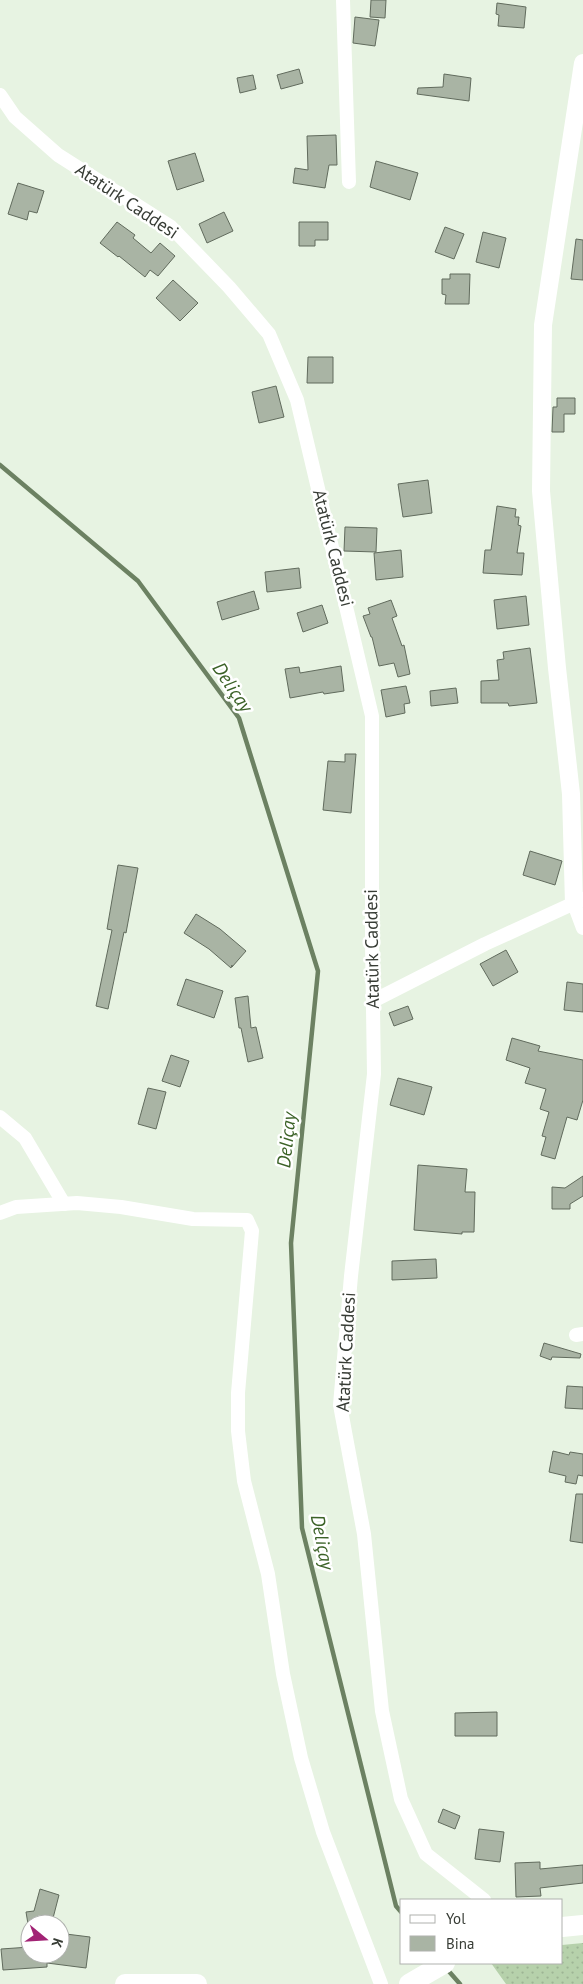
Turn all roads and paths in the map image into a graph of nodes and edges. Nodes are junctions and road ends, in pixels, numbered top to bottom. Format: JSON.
{"nodes":[{"id":1,"x":343,"y":0,"type":"edge"},
{"id":2,"x":583,"y":63,"type":"edge"},
{"id":3,"x":0,"y":94,"type":"edge"},
{"id":4,"x":349,"y":182,"type":"dead end"},
{"id":5,"x":578,"y":901,"type":"edge"},
{"id":6,"x":583,"y":928,"type":"edge"},
{"id":7,"x":373,"y":1002,"type":"junction"},
{"id":8,"x":0,"y":1117,"type":"edge"},
{"id":9,"x":64,"y":1204,"type":"junction"},
{"id":10,"x":0,"y":1213,"type":"edge"},
{"id":11,"x":483,"y":1899,"type":"edge"},
{"id":12,"x":583,"y":1925,"type":"edge"},
{"id":13,"x":563,"y":1927,"type":"edge"},
{"id":14,"x":443,"y":1964,"type":"edge"},
{"id":15,"x":125,"y":1984,"type":"edge"},
{"id":16,"x":197,"y":1984,"type":"edge"},
{"id":17,"x":381,"y":1984,"type":"edge"},
{"id":18,"x":409,"y":1984,"type":"edge"}],
"edges":[{"from":1,"to":4,"type":"street"},
{"from":2,"to":5,"type":"street"},
{"from":3,"to":7,"type":"street","name":"Atatürk Caddesi"},
{"from":5,"to":6,"type":"street"},
{"from":5,"to":7,"type":"street"},
{"from":7,"to":11,"type":"street","name":"Atatürk Caddesi"},
{"from":8,"to":9,"type":"street"},
{"from":9,"to":10,"type":"street"},
{"from":9,"to":17,"type":"street"},
{"from":12,"to":13,"type":"main road"},
{"from":14,"to":18,"type":"main road"},
{"from":15,"to":16,"type":"main road"}]}
